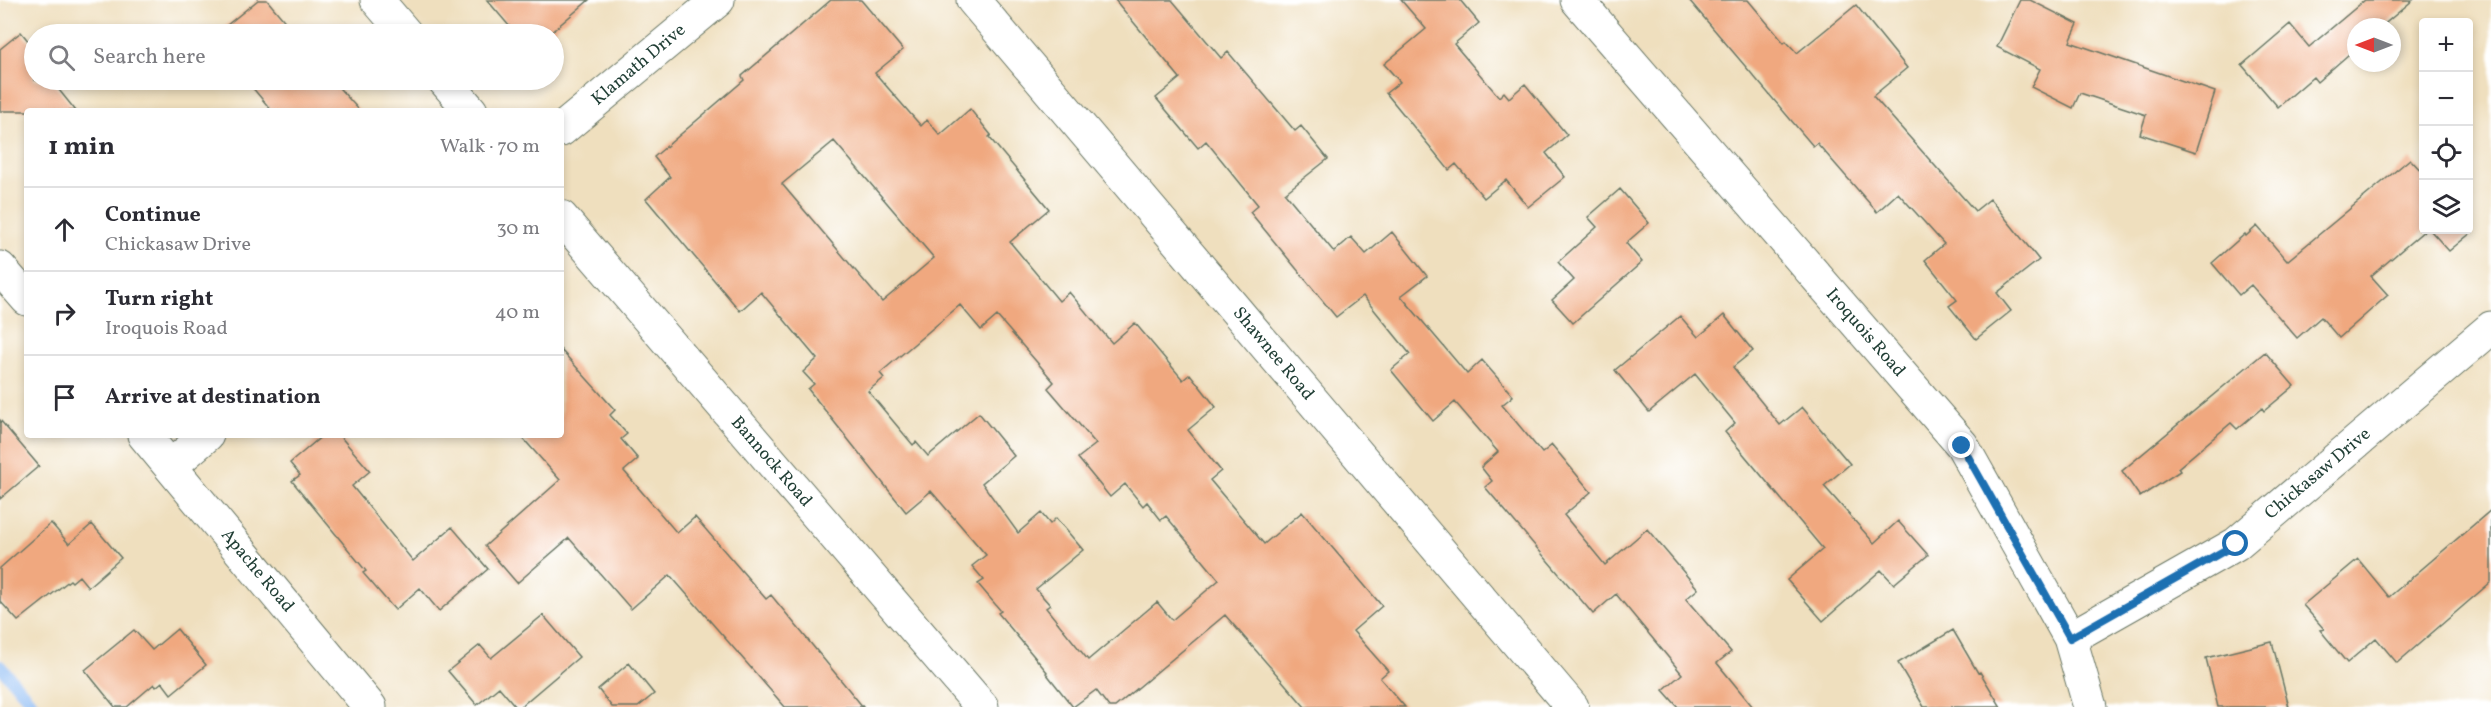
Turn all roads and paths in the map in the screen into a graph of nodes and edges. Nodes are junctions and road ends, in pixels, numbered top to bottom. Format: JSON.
{"nodes":[{"id":1,"x":377,"y":0,"type":"edge"},
{"id":2,"x":718,"y":0,"type":"edge"},
{"id":3,"x":973,"y":0,"type":"edge"},
{"id":4,"x":1577,"y":0,"type":"edge"},
{"id":5,"x":397,"y":24,"type":"edge"},
{"id":6,"x":453,"y":90,"type":"edge"},
{"id":7,"x":468,"y":108,"type":"edge"},
{"id":8,"x":564,"y":128,"type":"edge"},
{"id":9,"x":564,"y":220,"type":"edge"},
{"id":10,"x":0,"y":268,"type":"edge"},
{"id":11,"x":24,"y":296,"type":"edge"},
{"id":12,"x":2491,"y":328,"type":"edge"},
{"id":13,"x":147,"y":438,"type":"edge"},
{"id":14,"x":204,"y":438,"type":"edge"},
{"id":15,"x":171,"y":466,"type":"junction"},
{"id":16,"x":2070,"y":638,"type":"junction"},
{"id":17,"x":370,"y":707,"type":"edge"},
{"id":18,"x":982,"y":707,"type":"edge"},
{"id":19,"x":1572,"y":707,"type":"edge"},
{"id":20,"x":2090,"y":707,"type":"edge"}],
"edges":[{"from":1,"to":5,"type":"street"},
{"from":2,"to":8,"type":"street","name":"Klamath Drive"},
{"from":3,"to":19,"type":"street","name":"Shawnee Road"},
{"from":4,"to":16,"type":"street","name":"Iroquois Road"},
{"from":6,"to":7,"type":"street"},
{"from":9,"to":18,"type":"street","name":"Bannock Road"},
{"from":10,"to":11,"type":"street"},
{"from":12,"to":16,"type":"street","name":"Chickasaw Drive"},
{"from":13,"to":15,"type":"street","name":"Apache Road"},
{"from":14,"to":15,"type":"street"},
{"from":15,"to":17,"type":"street","name":"Apache Road"},
{"from":16,"to":20,"type":"street","name":"Iroquois Road"}]}
